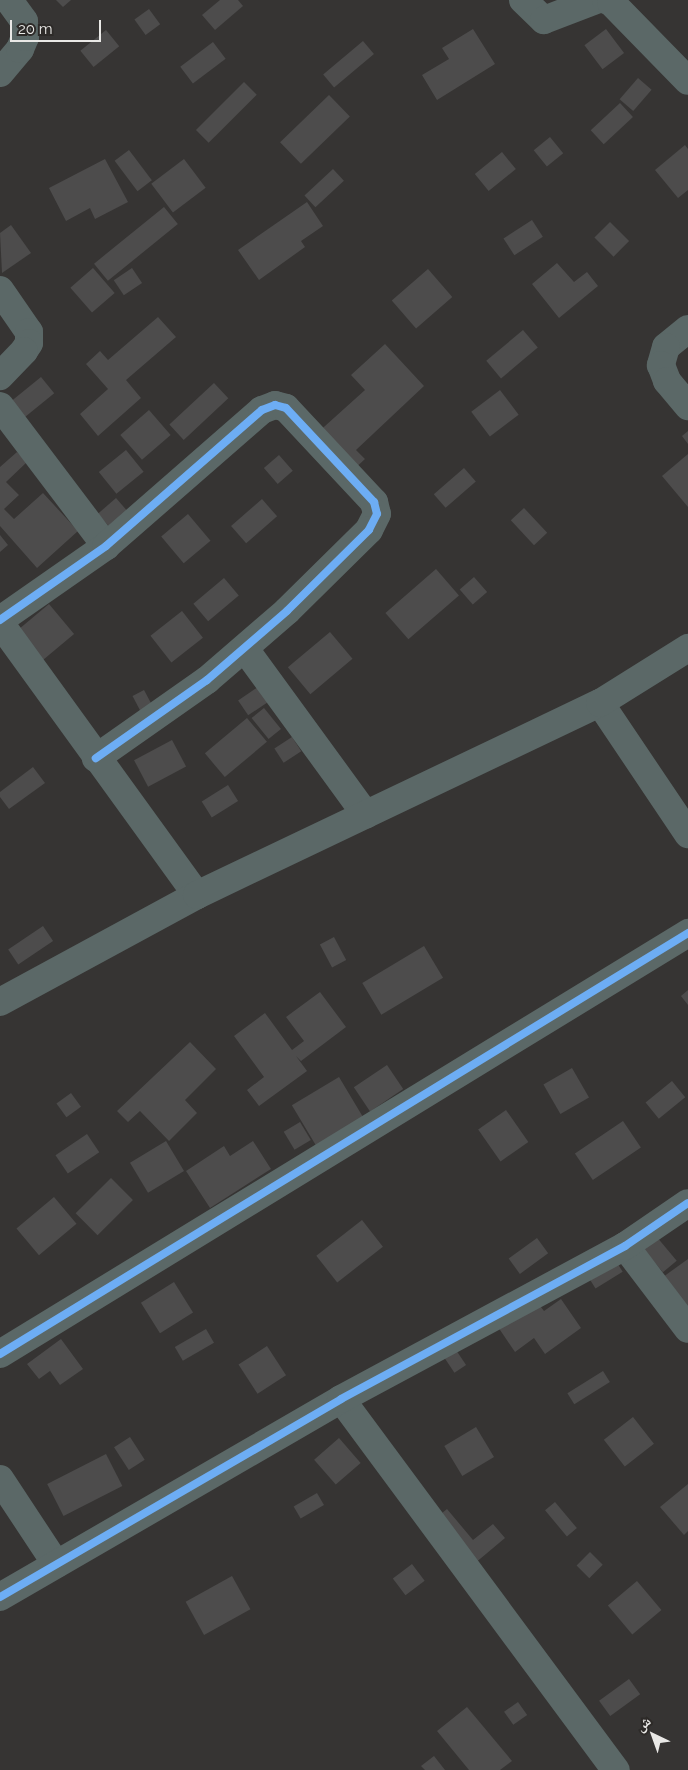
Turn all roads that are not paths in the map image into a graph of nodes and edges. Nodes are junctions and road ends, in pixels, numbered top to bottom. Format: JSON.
{"nodes":[{"id":1,"x":9,"y":0,"type":"edge"},
{"id":2,"x":524,"y":0,"type":"edge"},
{"id":3,"x":596,"y":0,"type":"edge"},
{"id":4,"x":606,"y":0,"type":"edge"},
{"id":5,"x":0,"y":72,"type":"edge"},
{"id":6,"x":688,"y":81,"type":"edge"},
{"id":7,"x":0,"y":290,"type":"edge"},
{"id":8,"x":688,"y":329,"type":"edge"},
{"id":9,"x":0,"y":376,"type":"edge"},
{"id":10,"x":0,"y":406,"type":"edge"},
{"id":11,"x":688,"y":406,"type":"edge"},
{"id":12,"x":106,"y":546,"type":"junction"},
{"id":13,"x":0,"y":622,"type":"edge"},
{"id":14,"x":245,"y":648,"type":"junction"},
{"id":15,"x":688,"y":648,"type":"edge"},
{"id":16,"x":600,"y":703,"type":"junction"},
{"id":17,"x":96,"y":758,"type":"junction"},
{"id":18,"x":366,"y":815,"type":"junction"},
{"id":19,"x":688,"y":834,"type":"edge"},
{"id":20,"x":197,"y":895,"type":"junction"},
{"id":21,"x":688,"y":934,"type":"edge"},
{"id":22,"x":0,"y":1002,"type":"edge"},
{"id":23,"x":688,"y":1203,"type":"edge"},
{"id":24,"x":625,"y":1246,"type":"junction"},
{"id":25,"x":688,"y":1330,"type":"edge"},
{"id":26,"x":0,"y":1354,"type":"edge"},
{"id":27,"x":341,"y":1399,"type":"junction"},
{"id":28,"x":0,"y":1479,"type":"edge"},
{"id":29,"x":56,"y":1564,"type":"junction"},
{"id":30,"x":0,"y":1597,"type":"edge"},
{"id":31,"x":616,"y":1770,"type":"edge"}],
"edges":[{"from":1,"to":5,"type":"street"},
{"from":2,"to":3,"type":"street"},
{"from":4,"to":6,"type":"street"},
{"from":7,"to":9,"type":"street"},
{"from":8,"to":11,"type":"street"},
{"from":10,"to":12,"type":"street"},
{"from":12,"to":13,"type":"street"},
{"from":12,"to":14,"type":"street"},
{"from":13,"to":17,"type":"street"},
{"from":14,"to":17,"type":"street"},
{"from":14,"to":18,"type":"street"},
{"from":15,"to":16,"type":"street"},
{"from":16,"to":18,"type":"street"},
{"from":16,"to":19,"type":"street"},
{"from":17,"to":20,"type":"street"},
{"from":18,"to":20,"type":"street"},
{"from":20,"to":22,"type":"street"},
{"from":21,"to":26,"type":"street"},
{"from":23,"to":24,"type":"street"},
{"from":24,"to":25,"type":"street"},
{"from":24,"to":27,"type":"street"},
{"from":27,"to":29,"type":"street"},
{"from":27,"to":31,"type":"street"},
{"from":28,"to":29,"type":"street"},
{"from":29,"to":30,"type":"street"}]}
